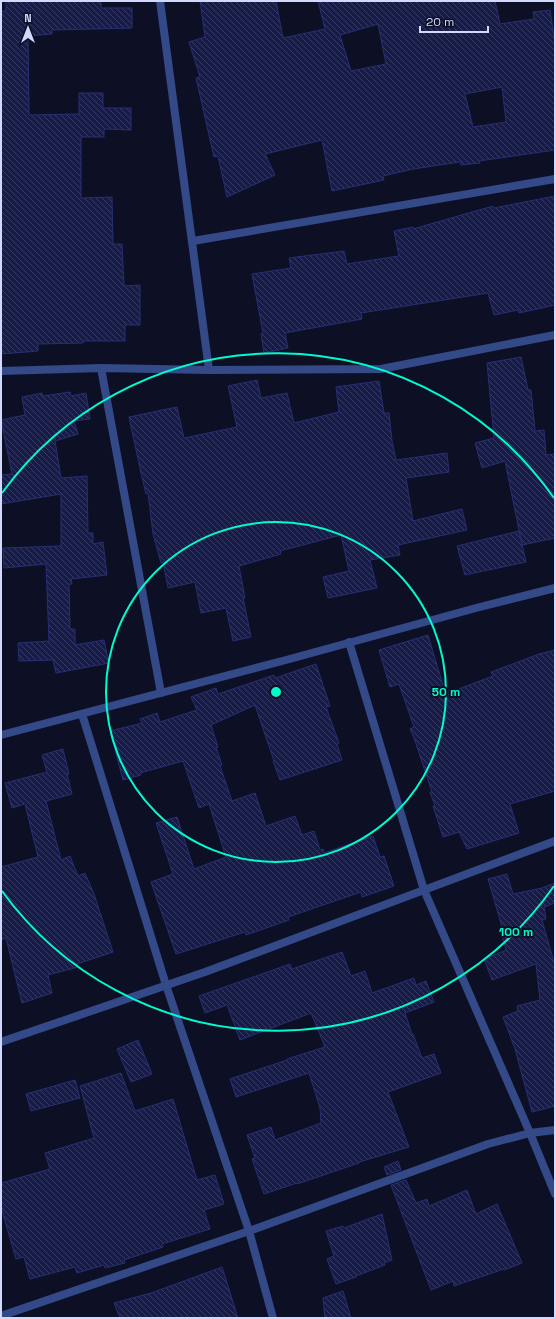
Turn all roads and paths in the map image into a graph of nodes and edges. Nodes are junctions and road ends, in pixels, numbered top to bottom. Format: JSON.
{"nodes":[{"id":1,"x":160,"y":1,"type":"edge"},
{"id":2,"x":555,"y":179,"type":"edge"},
{"id":3,"x":192,"y":241,"type":"junction"},
{"id":4,"x":555,"y":335,"type":"edge"},
{"id":5,"x":101,"y":368,"type":"junction"},
{"id":6,"x":209,"y":370,"type":"junction"},
{"id":7,"x":1,"y":371,"type":"edge"},
{"id":8,"x":555,"y":588,"type":"edge"},
{"id":9,"x":349,"y":642,"type":"junction"},
{"id":10,"x":162,"y":693,"type":"junction"},
{"id":11,"x":82,"y":714,"type":"junction"},
{"id":12,"x":1,"y":735,"type":"edge"},
{"id":13,"x":555,"y":841,"type":"edge"},
{"id":14,"x":424,"y":890,"type":"junction"},
{"id":15,"x":166,"y":986,"type":"junction"},
{"id":16,"x":1,"y":1042,"type":"edge"},
{"id":17,"x":555,"y":1130,"type":"edge"},
{"id":18,"x":530,"y":1133,"type":"junction"},
{"id":19,"x":555,"y":1194,"type":"edge"},
{"id":20,"x":249,"y":1231,"type":"junction"},
{"id":21,"x":2,"y":1315,"type":"edge"},
{"id":22,"x":273,"y":1318,"type":"edge"}],
"edges":[{"from":1,"to":3,"type":"street"},
{"from":2,"to":3,"type":"street"},
{"from":3,"to":6,"type":"street"},
{"from":4,"to":6,"type":"street"},
{"from":5,"to":6,"type":"street"},
{"from":5,"to":7,"type":"street"},
{"from":5,"to":10,"type":"street"},
{"from":8,"to":9,"type":"street"},
{"from":9,"to":10,"type":"street"},
{"from":9,"to":14,"type":"street"},
{"from":10,"to":11,"type":"street"},
{"from":11,"to":12,"type":"street"},
{"from":11,"to":15,"type":"street"},
{"from":13,"to":14,"type":"street"},
{"from":14,"to":15,"type":"street"},
{"from":14,"to":18,"type":"street"},
{"from":15,"to":16,"type":"street"},
{"from":15,"to":20,"type":"street"},
{"from":17,"to":18,"type":"street"},
{"from":18,"to":19,"type":"street"},
{"from":18,"to":20,"type":"street"},
{"from":20,"to":21,"type":"street"},
{"from":20,"to":22,"type":"street"}]}
